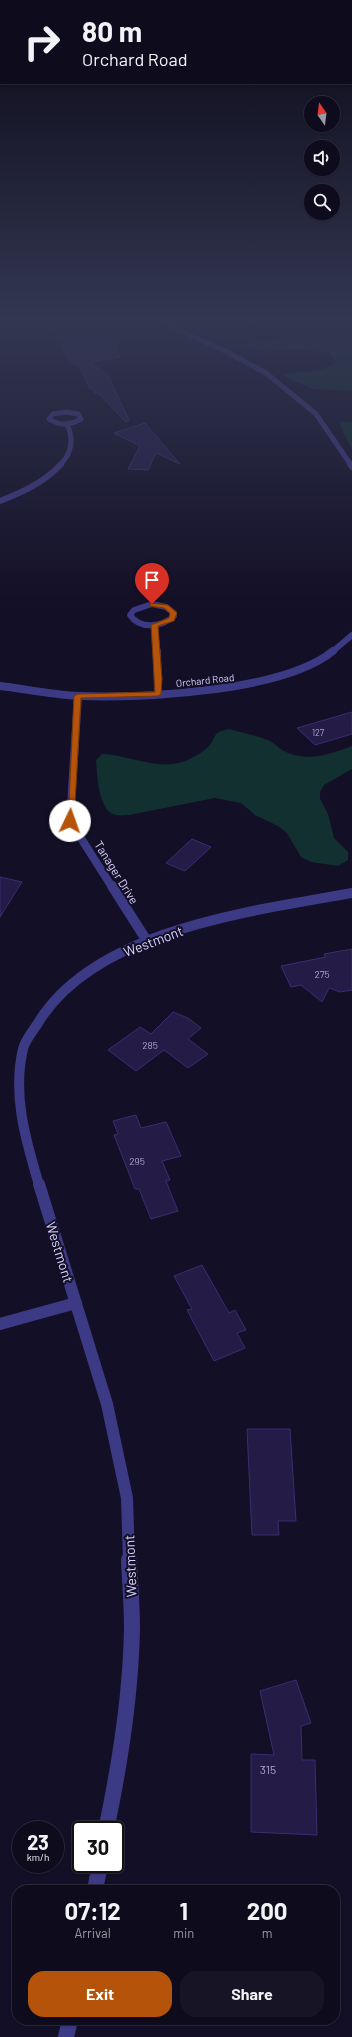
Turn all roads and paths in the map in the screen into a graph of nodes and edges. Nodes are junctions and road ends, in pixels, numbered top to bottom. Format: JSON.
{"nodes":[{"id":1,"x":57,"y":413,"type":"edge"},
{"id":2,"x":75,"y":413,"type":"edge"},
{"id":3,"x":315,"y":413,"type":"edge"},
{"id":4,"x":67,"y":424,"type":"junction"},
{"id":5,"x":352,"y":467,"type":"edge"},
{"id":6,"x":0,"y":501,"type":"edge"},
{"id":7,"x":155,"y":625,"type":"junction"},
{"id":8,"x":352,"y":635,"type":"edge"},
{"id":9,"x":0,"y":686,"type":"edge"},
{"id":10,"x":158,"y":694,"type":"junction"},
{"id":11,"x":78,"y":696,"type":"junction"},
{"id":12,"x":352,"y":893,"type":"edge"},
{"id":13,"x":146,"y":941,"type":"junction"},
{"id":14,"x":76,"y":1303,"type":"junction"},
{"id":15,"x":0,"y":1324,"type":"edge"},
{"id":16,"x":108,"y":1821,"type":"edge"},
{"id":17,"x":98,"y":1873,"type":"edge"},
{"id":18,"x":96,"y":1885,"type":"edge"},
{"id":19,"x":69,"y":2025,"type":"edge"},
{"id":20,"x":66,"y":2037,"type":"edge"}],
"edges":[{"from":1,"to":4,"type":"street"},
{"from":2,"to":4,"type":"street"},
{"from":3,"to":5,"type":"street"},
{"from":4,"to":6,"type":"street"},
{"from":7,"to":7,"type":"street"},
{"from":7,"to":10,"type":"street"},
{"from":8,"to":10,"type":"street","name":"Orchard Road"},
{"from":9,"to":11,"type":"street","name":"Orchard Road"},
{"from":10,"to":11,"type":"street","name":"Orchard Road"},
{"from":11,"to":13,"type":"street","name":"Tanager Drive"},
{"from":12,"to":13,"type":"street","name":"Westmont"},
{"from":13,"to":14,"type":"street","name":"Westmont"},
{"from":14,"to":15,"type":"street"},
{"from":14,"to":16,"type":"street","name":"Westmont"},
{"from":17,"to":18,"type":"street"},
{"from":19,"to":20,"type":"street"}]}
